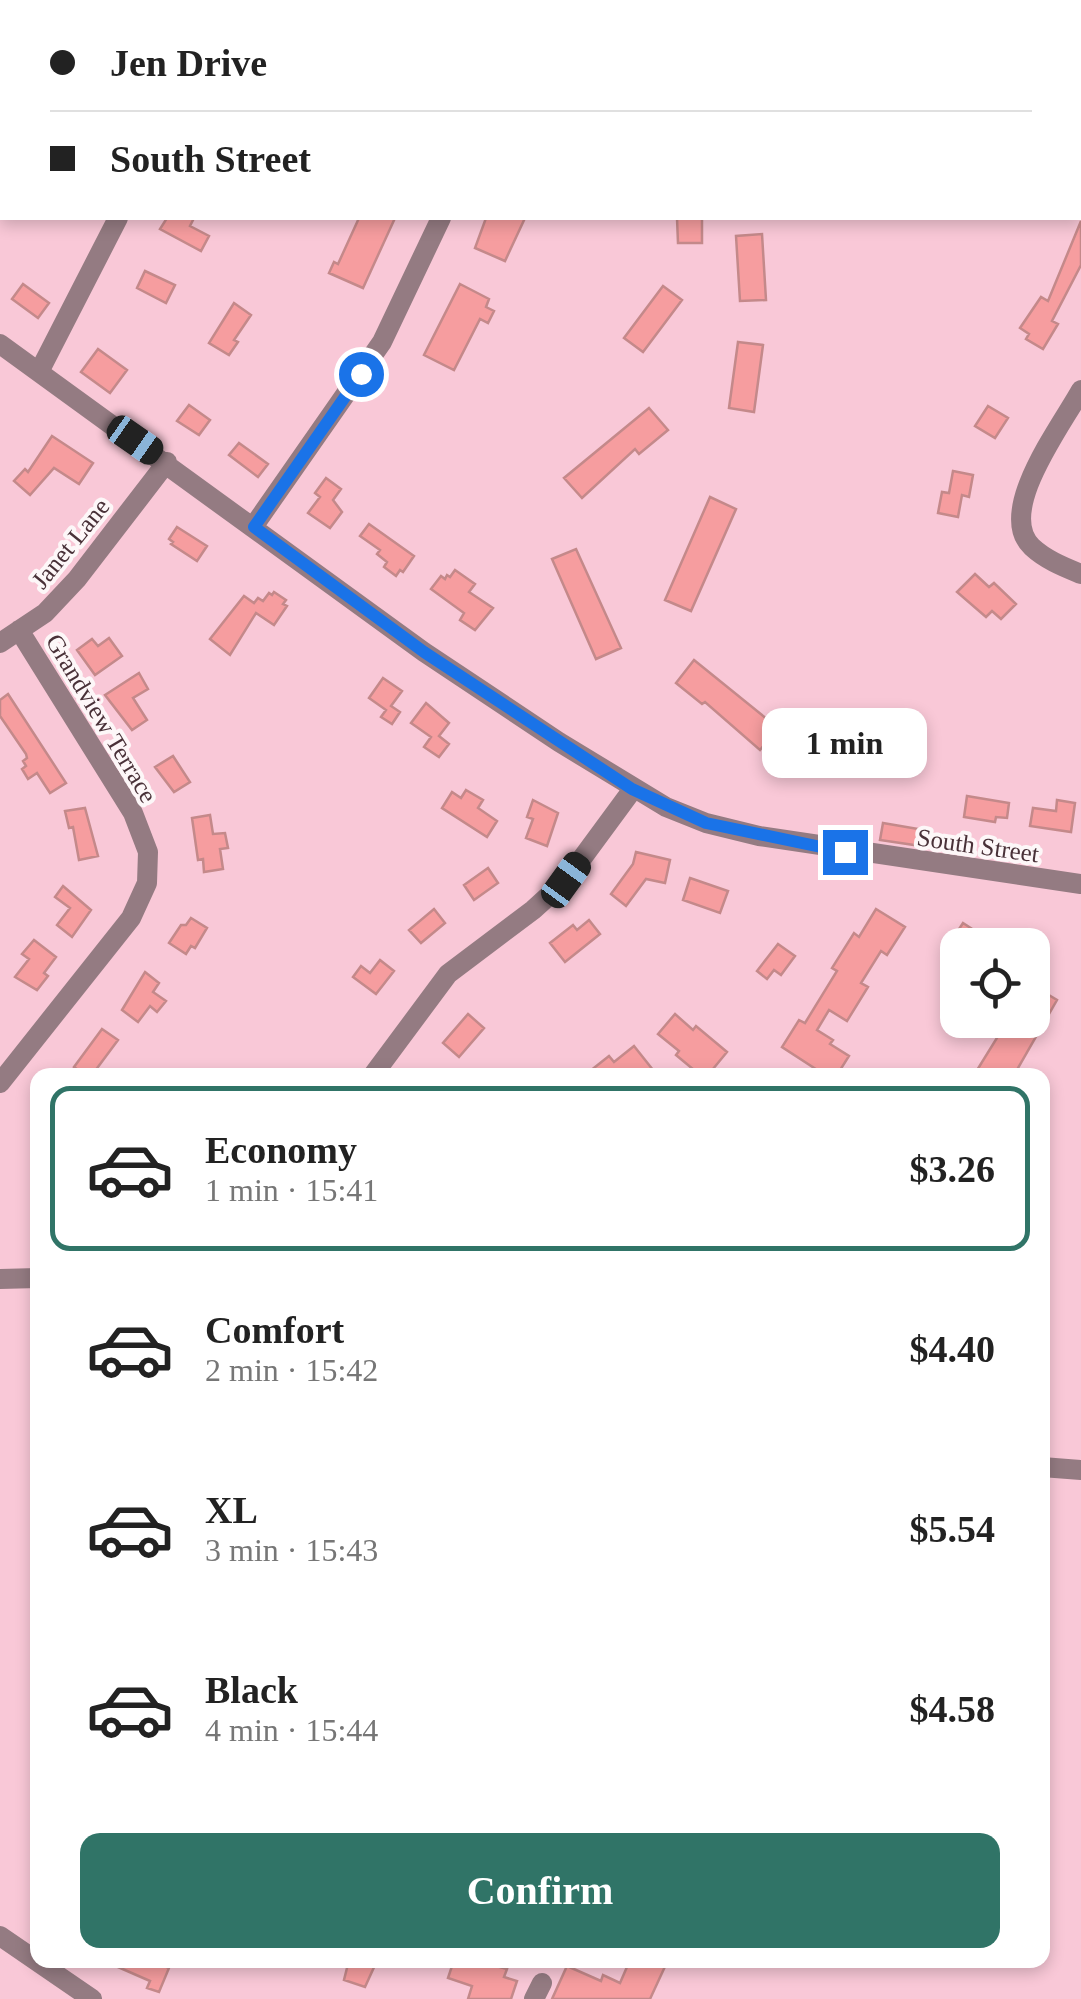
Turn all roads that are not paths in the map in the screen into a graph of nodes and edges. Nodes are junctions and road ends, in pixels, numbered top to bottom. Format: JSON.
{"nodes":[{"id":1,"x":117,"y":220,"type":"edge"},
{"id":2,"x":441,"y":220,"type":"edge"},
{"id":3,"x":0,"y":344,"type":"edge"},
{"id":4,"x":39,"y":372,"type":"junction"},
{"id":5,"x":1081,"y":390,"type":"edge"},
{"id":6,"x":167,"y":462,"type":"junction"},
{"id":7,"x":254,"y":527,"type":"junction"},
{"id":8,"x":1081,"y":574,"type":"edge"},
{"id":9,"x":19,"y":630,"type":"junction"},
{"id":10,"x":0,"y":642,"type":"edge"},
{"id":11,"x":632,"y":789,"type":"junction"},
{"id":12,"x":1081,"y":884,"type":"edge"},
{"id":13,"x":377,"y":1068,"type":"edge"},
{"id":14,"x":0,"y":1083,"type":"edge"},
{"id":15,"x":30,"y":1278,"type":"edge"},
{"id":16,"x":0,"y":1279,"type":"edge"},
{"id":17,"x":1050,"y":1467,"type":"edge"},
{"id":18,"x":1081,"y":1470,"type":"edge"},
{"id":19,"x":0,"y":1936,"type":"edge"},
{"id":20,"x":30,"y":1957,"type":"edge"},
{"id":21,"x":47,"y":1968,"type":"edge"},
{"id":22,"x":92,"y":1999,"type":"edge"}],
"edges":[{"from":1,"to":4,"type":"street"},
{"from":2,"to":7,"type":"street"},
{"from":3,"to":4,"type":"street","name":"South Street"},
{"from":4,"to":6,"type":"street","name":"South Street"},
{"from":5,"to":8,"type":"street"},
{"from":6,"to":7,"type":"street","name":"South Street"},
{"from":6,"to":9,"type":"street","name":"Janet Lane"},
{"from":7,"to":11,"type":"street","name":"South Street"},
{"from":9,"to":10,"type":"street","name":"Janet Lane"},
{"from":9,"to":14,"type":"street","name":"Grandview Terrace"},
{"from":11,"to":12,"type":"street","name":"South Street"},
{"from":11,"to":13,"type":"street"},
{"from":15,"to":16,"type":"street"},
{"from":17,"to":18,"type":"street"},
{"from":19,"to":20,"type":"street"},
{"from":21,"to":22,"type":"street"}]}
